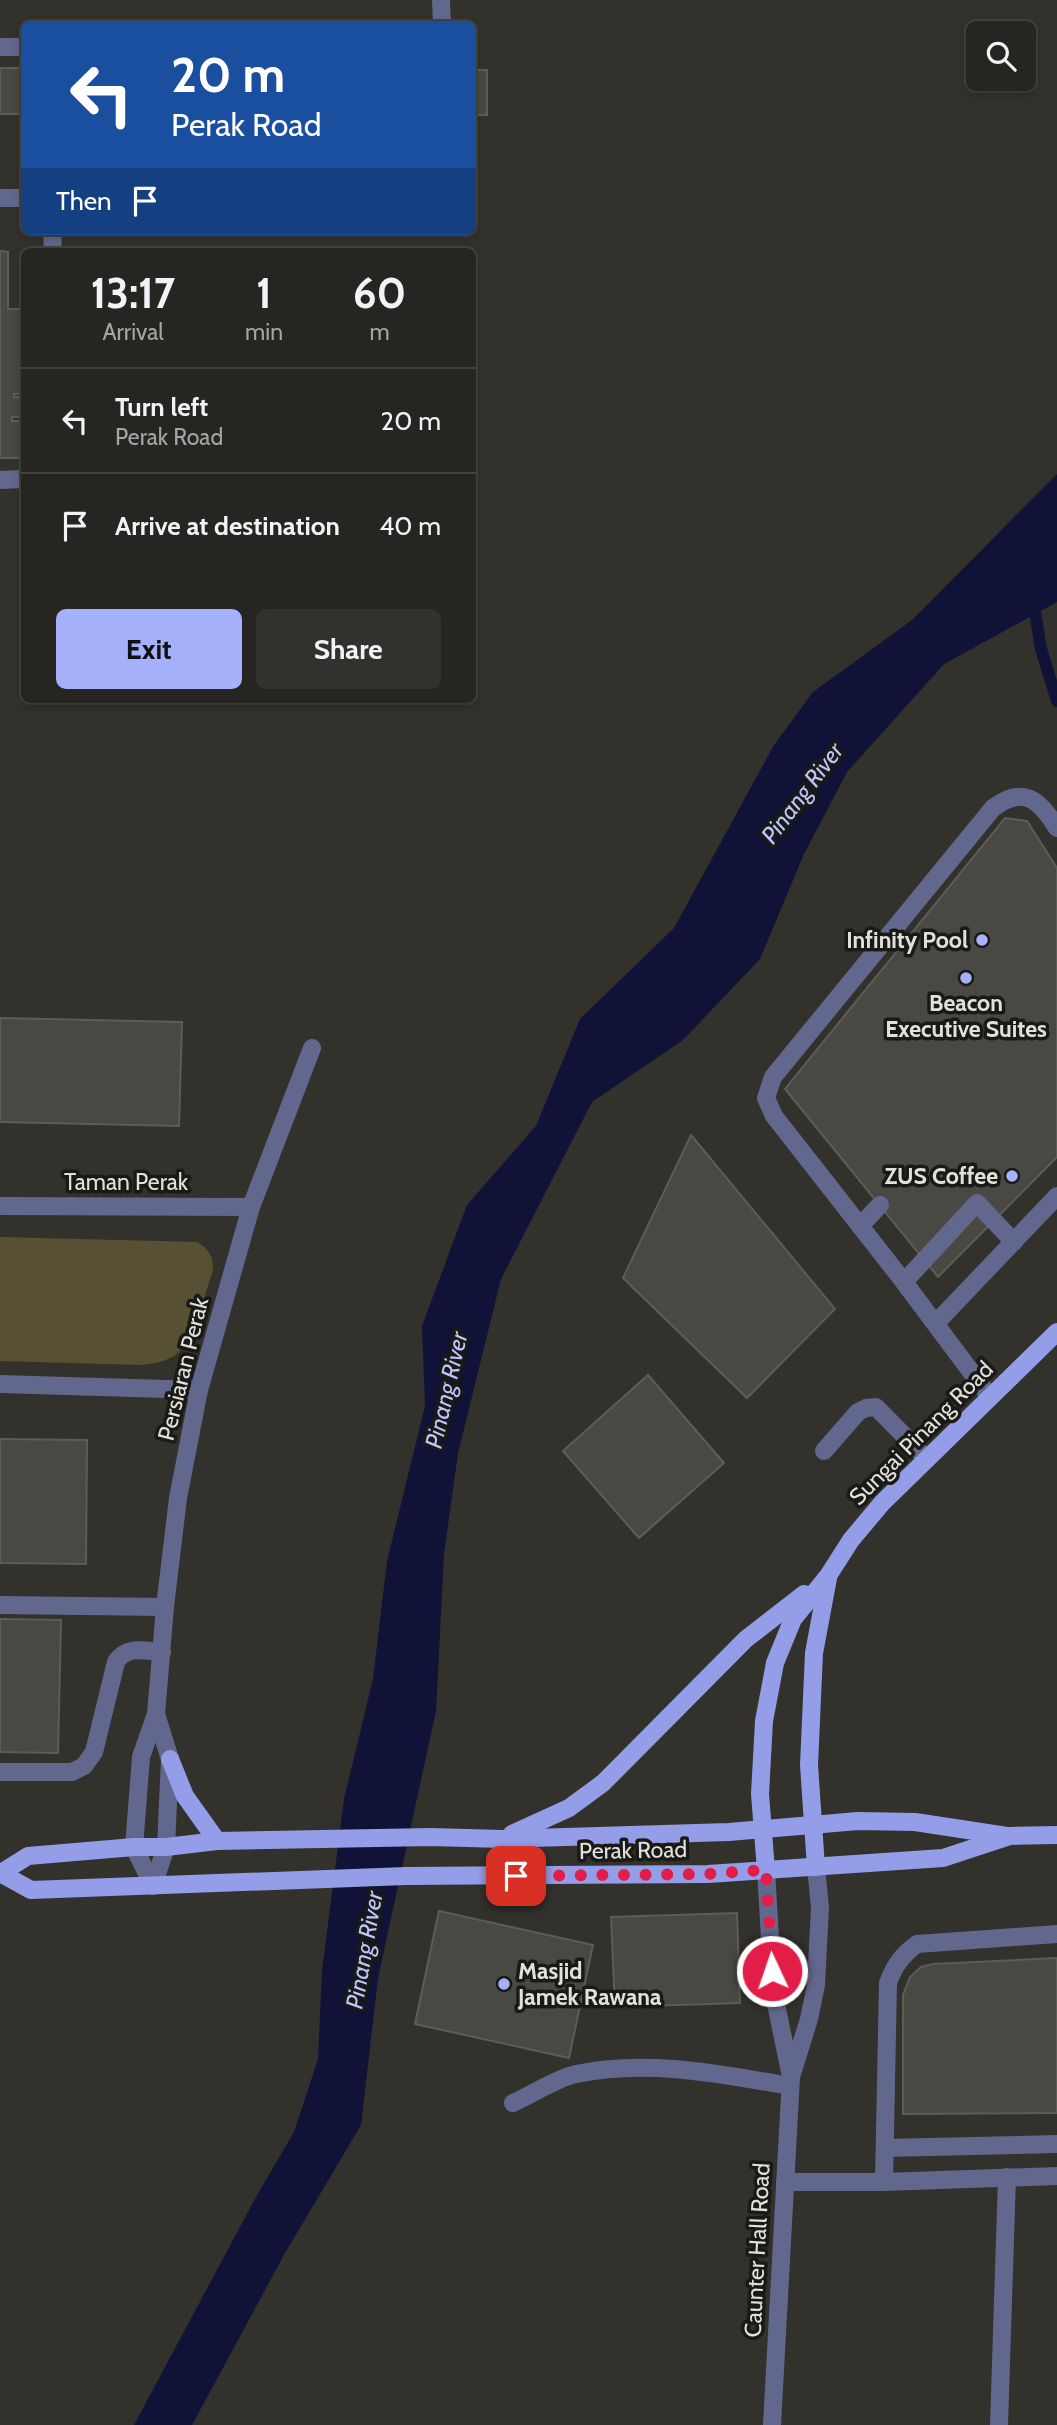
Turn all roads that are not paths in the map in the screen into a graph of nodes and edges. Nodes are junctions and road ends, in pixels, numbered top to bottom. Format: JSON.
{"nodes":[{"id":1,"x":441,"y":0,"type":"edge"},
{"id":2,"x":442,"y":21,"type":"edge"},
{"id":3,"x":0,"y":47,"type":"edge"},
{"id":4,"x":21,"y":47,"type":"edge"},
{"id":5,"x":0,"y":198,"type":"edge"},
{"id":6,"x":21,"y":198,"type":"edge"},
{"id":7,"x":21,"y":479,"type":"edge"},
{"id":8,"x":0,"y":480,"type":"edge"},
{"id":9,"x":1057,"y":828,"type":"edge"},
{"id":10,"x":312,"y":1048,"type":"dead end"},
{"id":11,"x":1057,"y":1196,"type":"edge"},
{"id":12,"x":880,"y":1205,"type":"dead end"},
{"id":13,"x":0,"y":1206,"type":"edge"},
{"id":14,"x":251,"y":1207,"type":"junction"},
{"id":15,"x":860,"y":1226,"type":"junction"},
{"id":16,"x":1014,"y":1242,"type":"junction"},
{"id":17,"x":904,"y":1282,"type":"junction"},
{"id":18,"x":936,"y":1323,"type":"junction"},
{"id":19,"x":1057,"y":1332,"type":"edge"},
{"id":20,"x":0,"y":1384,"type":"edge"},
{"id":21,"x":199,"y":1390,"type":"junction"},
{"id":22,"x":990,"y":1396,"type":"junction"},
{"id":23,"x":824,"y":1451,"type":"dead end"},
{"id":24,"x":927,"y":1459,"type":"junction"},
{"id":25,"x":828,"y":1576,"type":"junction"},
{"id":26,"x":0,"y":1605,"type":"edge"},
{"id":27,"x":165,"y":1607,"type":"junction"},
{"id":28,"x":162,"y":1652,"type":"junction"},
{"id":29,"x":156,"y":1714,"type":"junction"},
{"id":30,"x":170,"y":1759,"type":"junction"},
{"id":31,"x":0,"y":1772,"type":"edge"},
{"id":32,"x":813,"y":1824,"type":"junction"},
{"id":33,"x":762,"y":1828,"type":"junction"},
{"id":34,"x":1057,"y":1835,"type":"edge"},
{"id":35,"x":1010,"y":1836,"type":"junction"},
{"id":36,"x":503,"y":1839,"type":"junction"},
{"id":37,"x":217,"y":1840,"type":"junction"},
{"id":38,"x":134,"y":1847,"type":"junction"},
{"id":39,"x":166,"y":1847,"type":"junction"},
{"id":40,"x":816,"y":1867,"type":"junction"},
{"id":41,"x":766,"y":1870,"type":"junction"},
{"id":42,"x":0,"y":1874,"type":"edge"},
{"id":43,"x":153,"y":1886,"type":"junction"},
{"id":44,"x":1057,"y":1934,"type":"edge"},
{"id":45,"x":791,"y":2082,"type":"junction"},
{"id":46,"x":513,"y":2103,"type":"dead end"},
{"id":47,"x":1057,"y":2144,"type":"edge"},
{"id":48,"x":885,"y":2148,"type":"junction"},
{"id":49,"x":1057,"y":2176,"type":"edge"},
{"id":50,"x":1007,"y":2177,"type":"junction"},
{"id":51,"x":785,"y":2182,"type":"junction"},
{"id":52,"x":884,"y":2182,"type":"junction"},
{"id":53,"x":772,"y":2425,"type":"edge"},
{"id":54,"x":999,"y":2425,"type":"edge"}],
"edges":[{"from":1,"to":2,"type":"street"},
{"from":3,"to":4,"type":"street"},
{"from":5,"to":6,"type":"street"},
{"from":7,"to":8,"type":"street"},
{"from":9,"to":15,"type":"street"},
{"from":10,"to":14,"type":"street","name":"Persiaran Perak"},
{"from":11,"to":16,"type":"street"},
{"from":12,"to":15,"type":"street"},
{"from":13,"to":14,"type":"street","name":"Taman Perak"},
{"from":14,"to":21,"type":"street","name":"Persiaran Perak"},
{"from":15,"to":17,"type":"street"},
{"from":16,"to":17,"type":"street"},
{"from":16,"to":18,"type":"street"},
{"from":17,"to":18,"type":"street"},
{"from":18,"to":22,"type":"street"},
{"from":19,"to":22,"type":"main road","name":"Sungai Pinang Road"},
{"from":20,"to":21,"type":"street"},
{"from":21,"to":27,"type":"street","name":"Persiaran Perak"},
{"from":22,"to":24,"type":"main road","name":"Sungai Pinang Road"},
{"from":23,"to":24,"type":"street"},
{"from":24,"to":25,"type":"main road","name":"Sungai Pinang Road"},
{"from":25,"to":32,"type":"main road","name":"Sungai Pinang Road"},
{"from":25,"to":33,"type":"main road","name":"Sungai Pinang Road"},
{"from":25,"to":36,"type":"main road"},
{"from":26,"to":27,"type":"street"},
{"from":27,"to":28,"type":"street","name":"Persiaran Perak"},
{"from":28,"to":29,"type":"street","name":"Persiaran Perak"},
{"from":28,"to":31,"type":"street"},
{"from":29,"to":30,"type":"street","name":"Persiaran Perak"},
{"from":29,"to":38,"type":"street","name":"Persiaran Perak"},
{"from":30,"to":37,"type":"main road"},
{"from":30,"to":39,"type":"street","name":"Persiaran Perak"},
{"from":32,"to":33,"type":"main road","name":"Perak Road"},
{"from":32,"to":35,"type":"main road","name":"Perak Road"},
{"from":32,"to":40,"type":"main road","name":"Sungai Pinang Road"},
{"from":33,"to":36,"type":"main road","name":"Perak Road"},
{"from":33,"to":41,"type":"main road","name":"Sungai Pinang Road"},
{"from":34,"to":35,"type":"main road","name":"Perak Road"},
{"from":35,"to":40,"type":"main road","name":"Perak Road"},
{"from":36,"to":37,"type":"main road","name":"Perak Road"},
{"from":37,"to":39,"type":"main road","name":"Perak Road"},
{"from":38,"to":39,"type":"main road","name":"Perak Road"},
{"from":38,"to":42,"type":"main road","name":"Perak Road"},
{"from":38,"to":43,"type":"street"},
{"from":39,"to":43,"type":"street","name":"Persiaran Perak"},
{"from":40,"to":41,"type":"main road","name":"Perak Road"},
{"from":40,"to":45,"type":"street","name":"Caunter Hall Road"},
{"from":41,"to":43,"type":"main road","name":"Perak Road"},
{"from":41,"to":45,"type":"street","name":"Caunter Hall Road"},
{"from":42,"to":43,"type":"main road","name":"Perak Road"},
{"from":44,"to":48,"type":"street"},
{"from":45,"to":46,"type":"street"},
{"from":45,"to":51,"type":"street","name":"Caunter Hall Road"},
{"from":47,"to":48,"type":"street"},
{"from":48,"to":52,"type":"street"},
{"from":49,"to":50,"type":"street"},
{"from":50,"to":52,"type":"street"},
{"from":50,"to":54,"type":"street"},
{"from":51,"to":52,"type":"street"},
{"from":51,"to":53,"type":"street","name":"Caunter Hall Road"}]}
